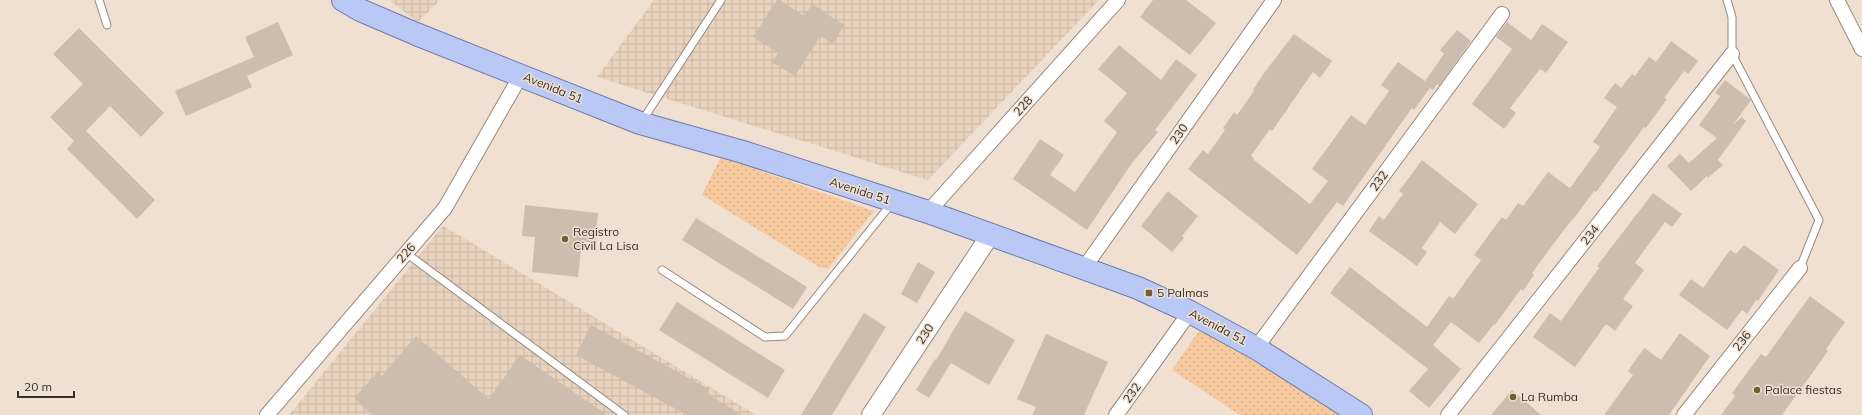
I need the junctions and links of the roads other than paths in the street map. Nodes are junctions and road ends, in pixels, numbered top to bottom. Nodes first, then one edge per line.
1 (99, 0) edge
2 (343, 0) edge
3 (720, 0) edge
4 (1118, 0) edge
5 (1274, 0) edge
6 (1727, 0) edge
7 (1837, 0) edge
8 (1502, 14) dead end
9 (107, 25) dead end
10 (1862, 49) edge
11 (1732, 54) junction
12 (521, 75) junction
13 (640, 123) junction
14 (893, 202) junction
15 (928, 212) junction
16 (991, 234) junction
17 (406, 253) junction
18 (1084, 268) junction
19 (1800, 268) joint
20 (662, 270) dead end
21 (1190, 312) junction
22 (1256, 348) junction
23 (267, 415) edge
24 (624, 415) edge
25 (871, 415) edge
26 (1116, 415) edge
27 (1361, 415) edge
28 (1448, 415) edge
29 (1684, 415) edge

1 - 9 lane
2 - 12 main road, Avenida 51
3 - 13 lane
4 - 15 street, 228
5 - 18 street, 230
6 - 11 lane
7 - 10 street
8 - 22 street, 232
11 - 19 lane
11 - 28 street, 234
12 - 13 main road, Avenida 51
12 - 17 street, 226
13 - 14 main road, Avenida 51
14 - 15 main road, Avenida 51
14 - 20 lane
15 - 16 main road, Avenida 51
16 - 18 main road, Avenida 51
16 - 25 street, 230
17 - 23 street, 226
17 - 24 lane
18 - 21 main road, Avenida 51
19 - 29 street, 236
21 - 22 main road, Avenida 51
21 - 26 street, 232
22 - 27 main road, Avenida 51

